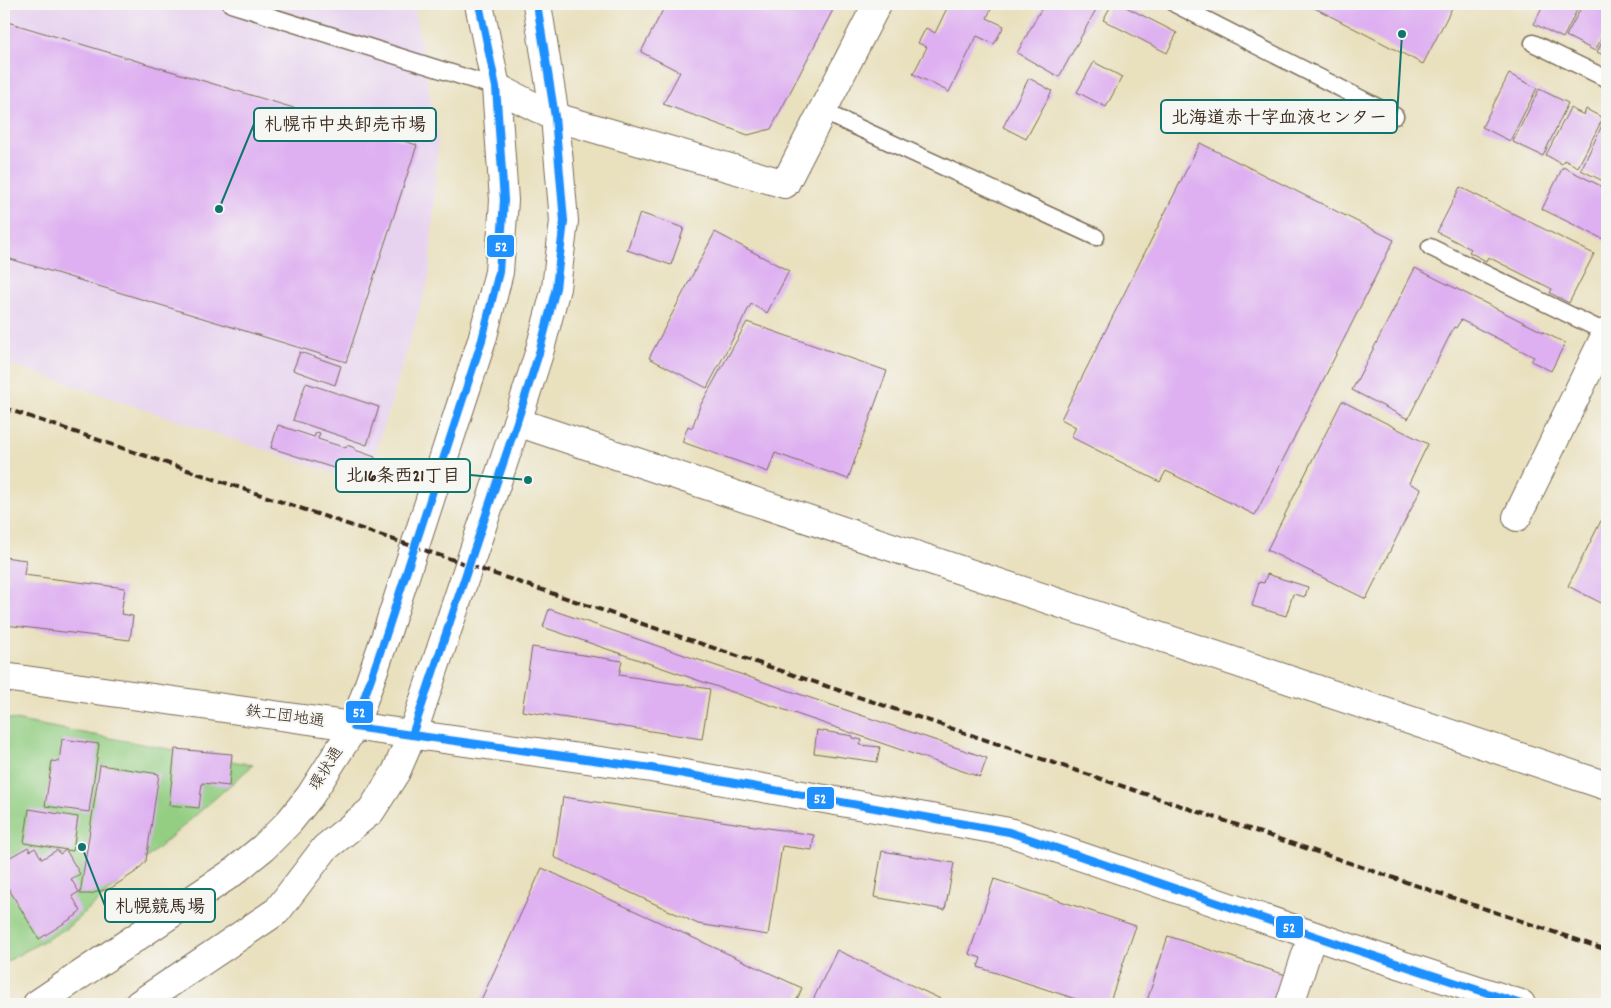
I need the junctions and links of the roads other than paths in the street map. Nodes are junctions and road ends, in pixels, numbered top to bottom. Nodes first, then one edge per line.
1 (231, 4) edge
2 (479, 4) edge
3 (537, 4) edge
4 (877, 4) edge
5 (1175, 4) edge
6 (1533, 43) dead end
7 (1607, 79) edge
8 (496, 87) junction
9 (822, 111) junction
10 (1395, 116) dead end
11 (555, 117) junction
12 (1096, 237) dead end
13 (1430, 247) dead end
14 (1607, 332) edge
15 (517, 422) junction
16 (1517, 517) dead end
17 (4, 677) edge
18 (354, 727) junction
19 (412, 734) junction
20 (1607, 786) edge
21 (1312, 936) junction
22 (37, 1004) edge
23 (139, 1004) edge
24 (1290, 1004) edge
25 (1522, 1004) edge

1 - 8 lane
2 - 8 street, 環状通
3 - 11 street
4 - 9 street
5 - 10 lane
6 - 7 lane
8 - 11 street
8 - 18 street, 環状通
9 - 11 street
9 - 12 lane
11 - 15 street
13 - 14 lane
14 - 16 street
15 - 19 street
15 - 20 street
17 - 18 street, 鉄工団地通
18 - 19 street, 鉄工団地通
18 - 22 street, 環状通
19 - 21 street, 鉄工団地通
19 - 23 street
21 - 24 street
21 - 25 street, 鉄工団地通

